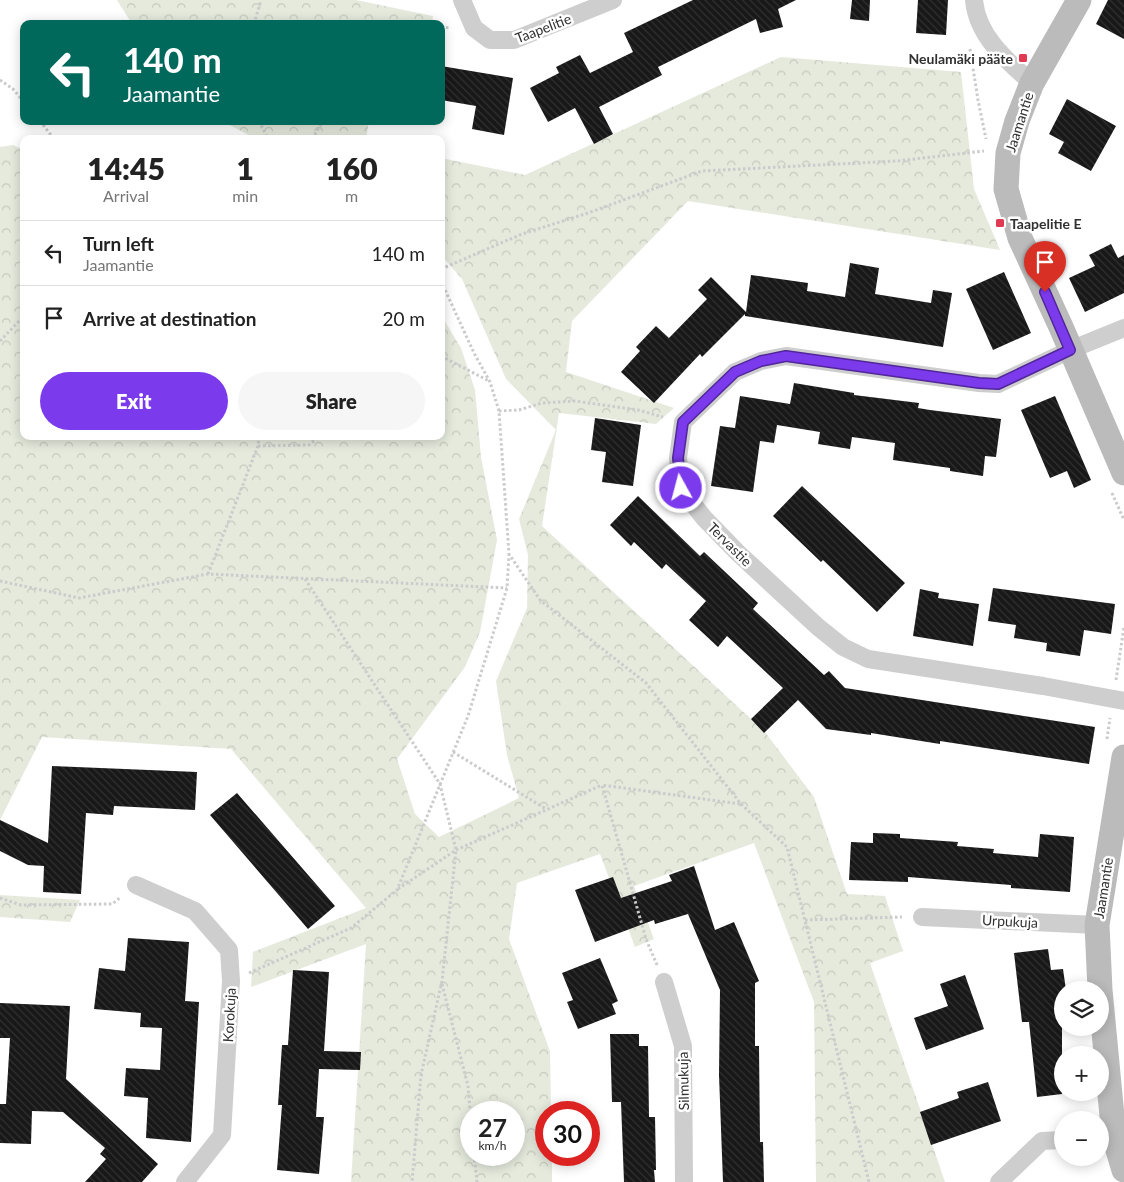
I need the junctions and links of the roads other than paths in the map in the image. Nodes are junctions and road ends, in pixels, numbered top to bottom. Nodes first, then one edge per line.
1 (462, 0) edge
2 (613, 0) edge
3 (974, 0) edge
4 (1079, 0) edge
5 (1032, 83) junction
6 (1124, 328) edge
7 (1070, 350) junction
8 (1124, 473) edge
9 (1124, 701) edge
10 (1124, 757) edge
11 (136, 885) road end
12 (922, 917) road end
13 (1097, 925) junction
14 (1100, 981) edge
15 (664, 982) road end
16 (1102, 1036) edge
17 (1106, 1111) edge
18 (1054, 1140) edge
19 (1109, 1141) edge
20 (1124, 1170) edge
21 (185, 1182) edge
22 (684, 1182) edge
23 (999, 1182) edge

1 - 2 street, Taapelitie
3 - 5 street
4 - 5 street, Jaamantie
5 - 7 street, Jaamantie
6 - 7 street
7 - 8 street, Jaamantie
7 - 9 street, Tervastie
10 - 13 street, Jaamantie
11 - 21 street, Korokuja
12 - 13 street, Urpukuja
13 - 14 street, Jaamantie
15 - 22 street, Silmukuja
16 - 17 street, Jaamantie
18 - 23 street
19 - 20 street, Jaamantie

